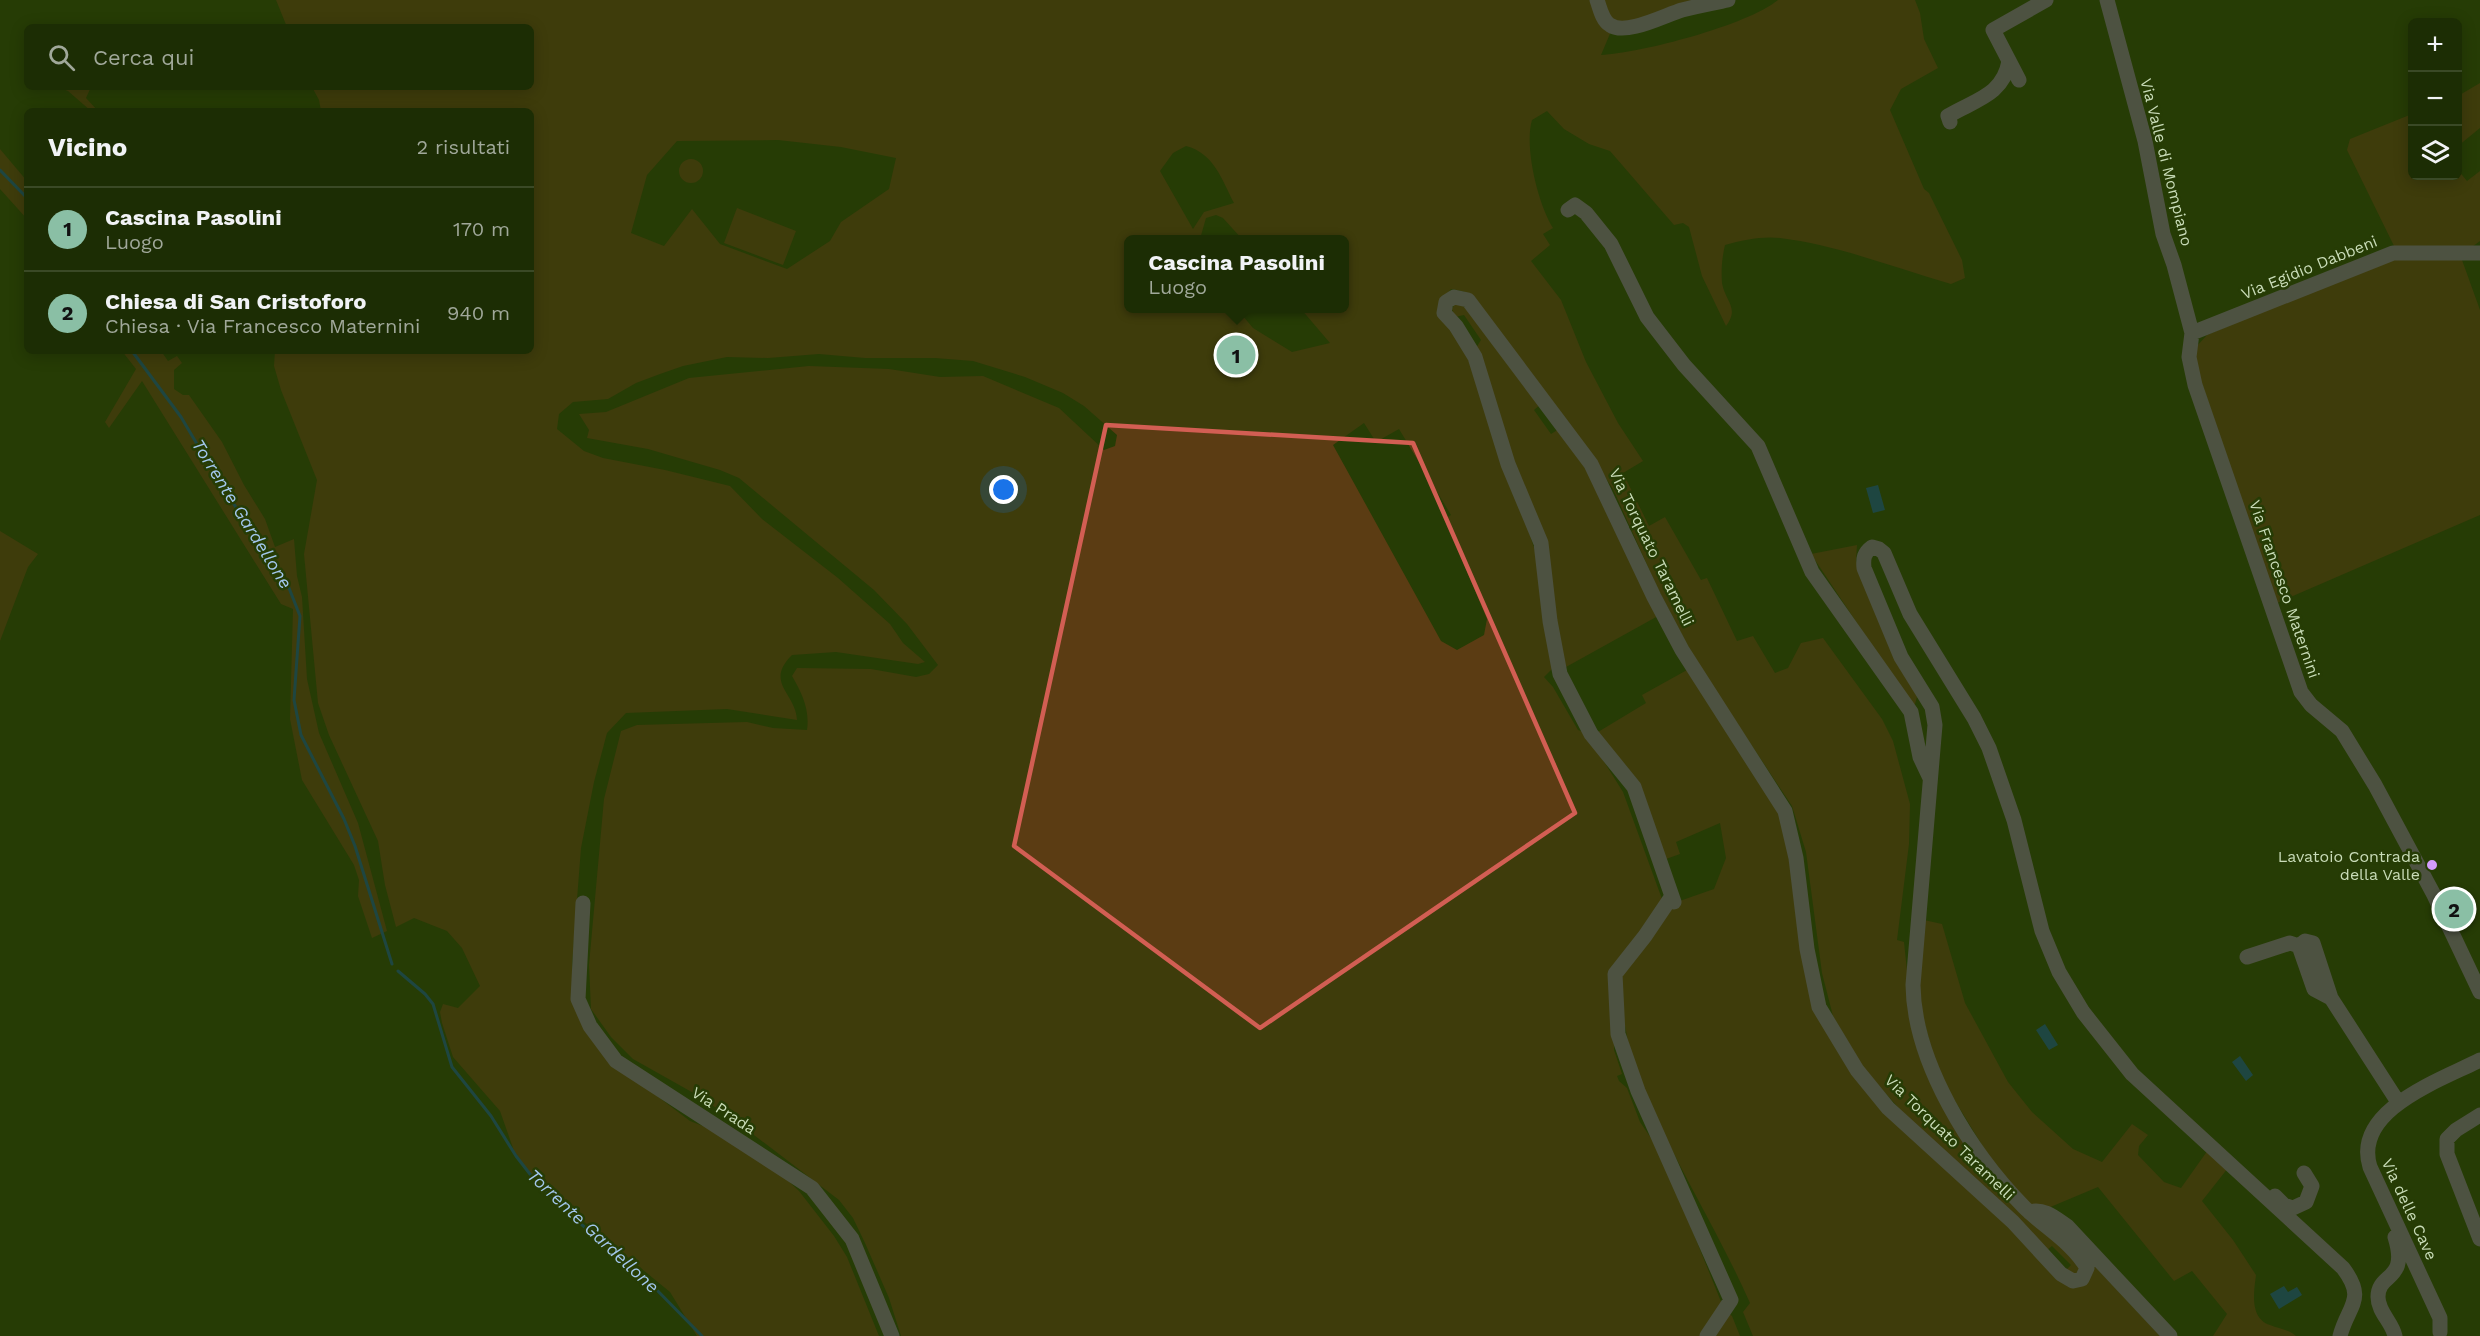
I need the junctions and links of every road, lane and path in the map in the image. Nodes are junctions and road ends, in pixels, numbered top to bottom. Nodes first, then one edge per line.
1 (1597, 0) edge
2 (1728, 0) edge
3 (2046, 0) edge
4 (2107, 0) edge
5 (2009, 61) junction
6 (2019, 80) dead end
7 (1947, 116) dead end
8 (1568, 210) dead end
9 (2480, 253) edge
10 (2192, 333) junction
11 (1932, 707) junction
12 (1911, 712) junction
13 (1930, 779) junction
14 (583, 903) dead end
15 (2247, 957) dead end
16 (2480, 992) edge
17 (2480, 1060) edge
18 (2398, 1102) junction
19 (2480, 1115) edge
20 (2370, 1167) junction
21 (2235, 1169) junction
22 (2304, 1173) dead end
23 (2029, 1212) junction
24 (2480, 1239) edge
25 (2398, 1269) junction
26 (2441, 1334) edge
27 (892, 1336) edge
28 (1707, 1336) edge
29 (2170, 1336) edge
30 (2340, 1336) edge
31 (2395, 1336) edge

1 - 2 street
3 - 5 street
4 - 10 street, Via Valle di Mompiano
5 - 6 street
5 - 7 street
8 - 12 street, Via Torquato Taramelli
9 - 10 street, Via Egidio Dabbeni
10 - 16 street, Via Francesco Maternini
11 - 12 street
11 - 13 street, Via Torquato Taramelli
11 - 21 street, Via Torquato Taramelli
12 - 13 street, Via Torquato Taramelli
13 - 23 street, Via Torquato Taramelli
14 - 27 street, Via Prada
15 - 18 street
17 - 18 street, Via delle Cave
18 - 20 street, Via delle Cave
19 - 24 street
20 - 25 street
20 - 26 street, Via delle Cave
21 - 22 street, Via Torquato Taramelli
21 - 30 street, Via Torquato Taramelli
23 - 28 street, Via Torquato Taramelli
23 - 29 street, Via Torquato Taramelli
25 - 26 street
25 - 31 street

